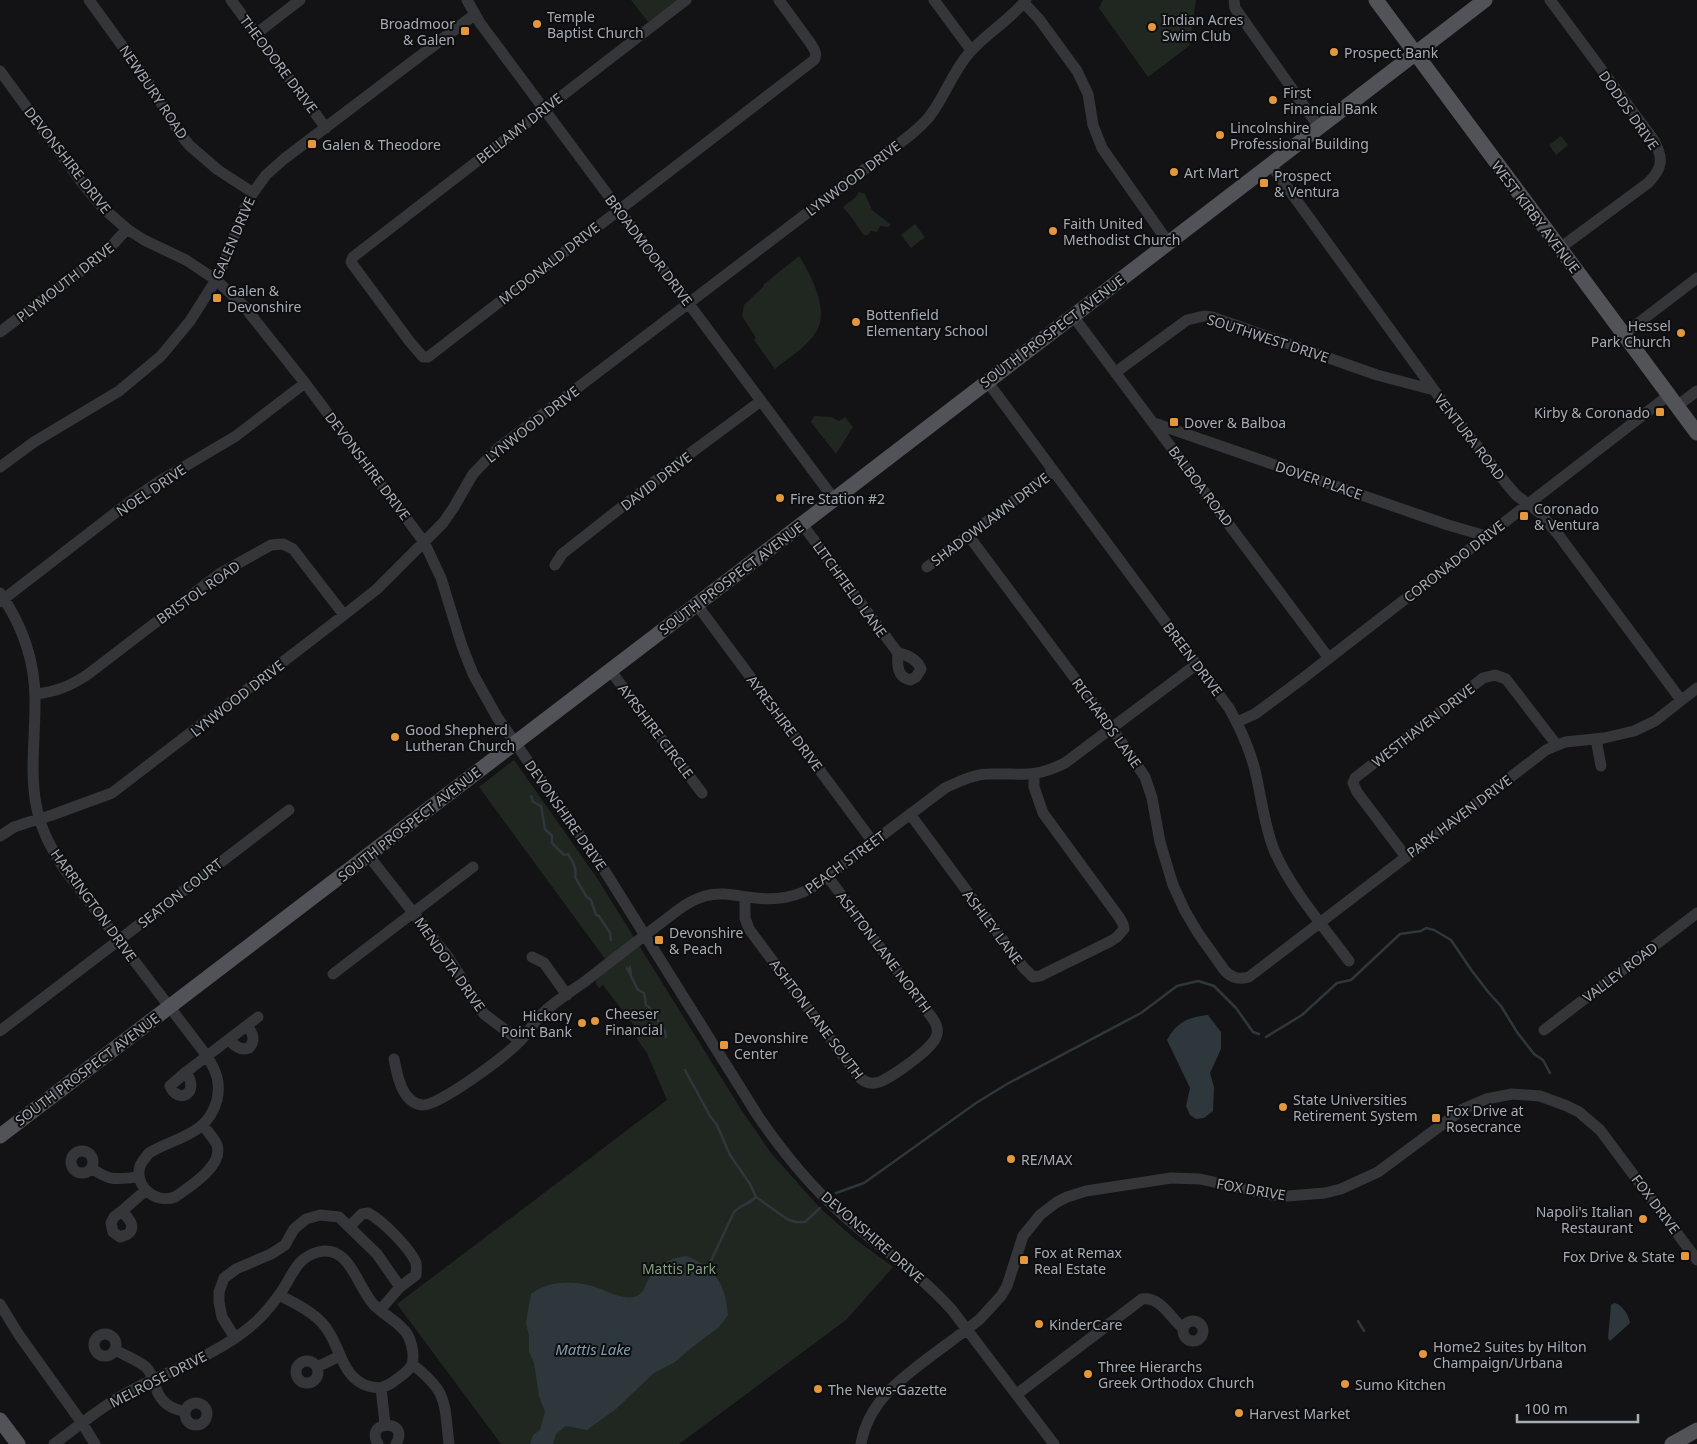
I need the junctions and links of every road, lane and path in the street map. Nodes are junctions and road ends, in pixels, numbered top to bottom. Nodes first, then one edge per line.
1 (89, 0) edge
2 (231, 0) edge
3 (300, 0) edge
4 (467, 0) edge
5 (686, 0) edge
6 (779, 0) edge
7 (934, 0) edge
8 (1234, 0) edge
9 (1376, 0) edge
10 (1485, 0) edge
11 (1550, 0) edge
12 (1025, 1) edge
13 (474, 14) junction
14 (256, 34) junction
15 (972, 50) junction
16 (1415, 53) junction
17 (0, 71) edge
18 (545, 109) junction
19 (1319, 127) junction
20 (326, 128) junction
21 (1270, 165) junction
22 (252, 192) junction
23 (619, 209) junction
24 (128, 229) junction
25 (1168, 242) junction
26 (1560, 248) junction
27 (1697, 278) edge
28 (216, 280) junction
29 (689, 304) junction
30 (1073, 316) junction
31 (0, 332) edge
32 (1624, 334) junction
33 (424, 358) joint
34 (1116, 372) junction
35 (987, 381) junction
36 (305, 383) junction
37 (1434, 390) junction
38 (1697, 391) edge
39 (761, 401) junction
40 (1673, 401) junction
41 (1154, 423) junction
42 (1697, 433) edge
43 (0, 467) edge
44 (1053, 471) junction
45 (834, 499) junction
46 (1528, 504) junction
47 (802, 524) junction
48 (968, 535) junction
49 (1486, 536) junction
50 (424, 542) junction
51 (555, 565) dead end
52 (927, 567) dead end
53 (1, 598) edge
54 (696, 605) junction
55 (344, 615) junction
56 (898, 654) dead end
57 (1328, 657) junction
58 (1197, 664) junction
59 (610, 670) junction
60 (1697, 688) edge
61 (35, 694) junction
62 (1681, 700) junction
63 (1237, 722) junction
64 (1112, 728) junction
65 (1596, 739) junction
66 (516, 742) junction
67 (1556, 744) junction
68 (1601, 766) dead end
69 (1034, 774) junction
70 (702, 793) dead end
71 (289, 810) dead end
72 (910, 814) junction
73 (39, 819) junction
74 (0, 836) edge
75 (873, 842) junction
76 (368, 855) junction
77 (1406, 856) junction
78 (473, 867) dead end
79 (828, 877) junction
80 (745, 897) junction
81 (414, 913) junction
82 (1697, 914) edge
83 (1321, 922) junction
84 (646, 935) junction
85 (119, 940) junction
86 (532, 957) dead end
87 (1349, 961) dead end
88 (334, 974) dead end
89 (1237, 979) joint
90 (567, 995) junction
91 (170, 1006) junction
92 (258, 1017) dead end
93 (247, 1026) junction
94 (938, 1029) joint
95 (1544, 1030) dead end
96 (0, 1031) edge
97 (230, 1039) junction
98 (520, 1041) junction
99 (207, 1056) junction
100 (394, 1059) dead end
101 (186, 1072) dead end
102 (203, 1125) junction
103 (0, 1136) edge
104 (91, 1168) dead end
105 (139, 1177) junction
106 (146, 1190) junction
107 (122, 1211) dead end
108 (350, 1226) junction
109 (285, 1245) junction
110 (1697, 1260) edge
111 (298, 1263) junction
112 (400, 1287) junction
113 (279, 1295) junction
114 (0, 1304) edge
115 (380, 1310) junction
116 (1183, 1328) dead end
117 (967, 1329) junction
118 (235, 1338) junction
119 (114, 1350) dead end
120 (340, 1356) junction
121 (412, 1364) junction
122 (317, 1366) dead end
123 (154, 1379) junction
124 (381, 1388) junction
125 (1016, 1394) junction
126 (185, 1411) dead end
127 (0, 1420) edge
128 (82, 1423) junction
129 (385, 1424) junction
130 (1697, 1430) edge
131 (18, 1444) edge
132 (54, 1444) edge
133 (95, 1444) edge
134 (378, 1444) edge
135 (396, 1444) edge
136 (450, 1444) edge
137 (861, 1444) edge
138 (1054, 1444) edge
139 (1672, 1444) edge

1 - 22 street, NEWBURY ROAD
2 - 14 street, THEODORE DRIVE
3 - 14 street
4 - 13 street, BROADMOOR DRIVE
5 - 18 street, BELLAMY DRIVE
6 - 23 street, MCDONALD DRIVE
7 - 15 street
8 - 19 street
9 - 16 main road, WEST KIRBY AVENUE
10 - 16 main road, SOUTH PROSPECT AVENUE
11 - 26 street, DODDS DRIVE
12 - 15 street, LYNWOOD DRIVE
12 - 25 street
13 - 18 street, BROADMOOR DRIVE
13 - 20 street, GALEN DRIVE
14 - 20 street, THEODORE DRIVE
15 - 29 street, LYNWOOD DRIVE
16 - 19 main road, SOUTH PROSPECT AVENUE
16 - 26 main road, WEST KIRBY AVENUE
17 - 24 street, DEVONSHIRE DRIVE
18 - 23 street, BROADMOOR DRIVE
18 - 33 street, BELLAMY DRIVE
19 - 21 main road, SOUTH PROSPECT AVENUE
20 - 22 street, GALEN DRIVE
21 - 25 main road, SOUTH PROSPECT AVENUE
21 - 37 street, VENTURA ROAD
22 - 28 street, GALEN DRIVE
23 - 29 street, BROADMOOR DRIVE
23 - 33 street, MCDONALD DRIVE
24 - 28 street, DEVONSHIRE DRIVE
24 - 31 street, PLYMOUTH DRIVE
25 - 30 main road, SOUTH PROSPECT AVENUE
26 - 32 main road, WEST KIRBY AVENUE
27 - 32 street
28 - 36 street, DEVONSHIRE DRIVE
28 - 43 street, GALEN DRIVE
29 - 39 street, BROADMOOR DRIVE
29 - 50 street, LYNWOOD DRIVE
30 - 34 street, BALBOA ROAD
30 - 35 main road, SOUTH PROSPECT AVENUE
32 - 40 main road, WEST KIRBY AVENUE
34 - 37 street, SOUTHWEST DRIVE
34 - 41 street, BALBOA ROAD
35 - 44 street, BREEN DRIVE
35 - 45 main road, SOUTH PROSPECT AVENUE
36 - 50 street, DEVONSHIRE DRIVE
36 - 53 street, NOEL DRIVE
37 - 46 street, VENTURA ROAD
38 - 40 street, CORONADO DRIVE
39 - 45 street, BROADMOOR DRIVE
39 - 51 street, DAVID DRIVE
40 - 42 main road, WEST KIRBY AVENUE
40 - 46 street, CORONADO DRIVE
41 - 49 street, DOVER PLACE
41 - 57 street, BALBOA ROAD
44 - 48 street, SHADOWLAWN DRIVE
44 - 58 street, BREEN DRIVE
45 - 47 main road, SOUTH PROSPECT AVENUE
46 - 49 street, CORONADO DRIVE
46 - 62 street, VENTURA ROAD
47 - 54 main road, SOUTH PROSPECT AVENUE
47 - 56 street, LITCHFIELD LANE
48 - 52 street, SHADOWLAWN DRIVE
48 - 64 street, RICHARDS LANE
49 - 57 street, CORONADO DRIVE
50 - 55 street, LYNWOOD DRIVE
50 - 66 street, DEVONSHIRE DRIVE
53 - 61 street, HARRINGTON DRIVE
54 - 59 main road, SOUTH PROSPECT AVENUE
54 - 75 street, AYRESHIRE DRIVE
55 - 61 street, BRISTOL ROAD
55 - 73 street, LYNWOOD DRIVE
57 - 63 street, CORONADO DRIVE
58 - 63 street, BREEN DRIVE
58 - 64 street, PEACH STREET
59 - 66 main road, SOUTH PROSPECT AVENUE
59 - 70 street, AYRSHIRE CIRCLE
60 - 62 street, PARK HAVEN DRIVE
61 - 73 street, HARRINGTON DRIVE
62 - 65 street, PARK HAVEN DRIVE
63 - 83 street, BREEN DRIVE
64 - 69 street, PEACH STREET
64 - 89 street, RICHARDS LANE
65 - 67 street, PARK HAVEN DRIVE
65 - 68 street
66 - 76 main road, SOUTH PROSPECT AVENUE
66 - 84 street, DEVONSHIRE DRIVE
67 - 77 street, PARK HAVEN DRIVE
67 - 77 street, WESTHAVEN DRIVE
69 - 72 street, PEACH STREET
69 - 72 street, ASHLEY LANE
71 - 85 street, SEATON COURT
72 - 75 street, PEACH STREET
73 - 74 street, LYNWOOD DRIVE
73 - 85 street, HARRINGTON DRIVE
75 - 79 street, PEACH STREET
76 - 81 street, MENDOTA DRIVE
76 - 91 main road, SOUTH PROSPECT AVENUE
77 - 83 street, PARK HAVEN DRIVE
78 - 81 street
79 - 80 street, PEACH STREET
79 - 94 street, ASHTON LANE NORTH
80 - 84 street, PEACH STREET
80 - 94 street, ASHTON LANE SOUTH
81 - 88 street
81 - 98 street, MENDOTA DRIVE
82 - 95 street, VALLEY ROAD
83 - 87 street, BREEN DRIVE
83 - 89 street, PARK HAVEN DRIVE
84 - 90 street, PEACH STREET
84 - 117 street, DEVONSHIRE DRIVE
85 - 91 street, HARRINGTON DRIVE
85 - 96 street, SEATON COURT
86 - 90 street
90 - 98 street, PEACH STREET
91 - 99 street, HARRINGTON DRIVE
91 - 103 main road, SOUTH PROSPECT AVENUE
92 - 93 street
93 - 97 street
93 - 97 street
97 - 99 street
98 - 100 street, PEACH STREET
99 - 101 street
99 - 102 street, HARRINGTON DRIVE
102 - 105 street
102 - 106 street
104 - 105 street
105 - 106 street
106 - 107 street
108 - 109 street
108 - 112 street
108 - 112 street
109 - 111 street
109 - 118 street
110 - 117 street, FOX DRIVE
111 - 113 street, MELROSE DRIVE
111 - 115 street
112 - 115 street
113 - 118 street, MELROSE DRIVE
113 - 120 street
114 - 128 street
115 - 121 street
116 - 125 street
117 - 125 street, DEVONSHIRE DRIVE
117 - 137 street, FOX DRIVE
118 - 123 street, MELROSE DRIVE
119 - 123 street
120 - 122 street
120 - 124 street
121 - 124 street
121 - 136 street
123 - 126 street
123 - 128 street, MELROSE DRIVE
124 - 129 street
125 - 138 street, DEVONSHIRE DRIVE
127 - 131 main road
128 - 132 street, MELROSE DRIVE
128 - 133 street
129 - 134 street
129 - 135 street
130 - 139 main road

